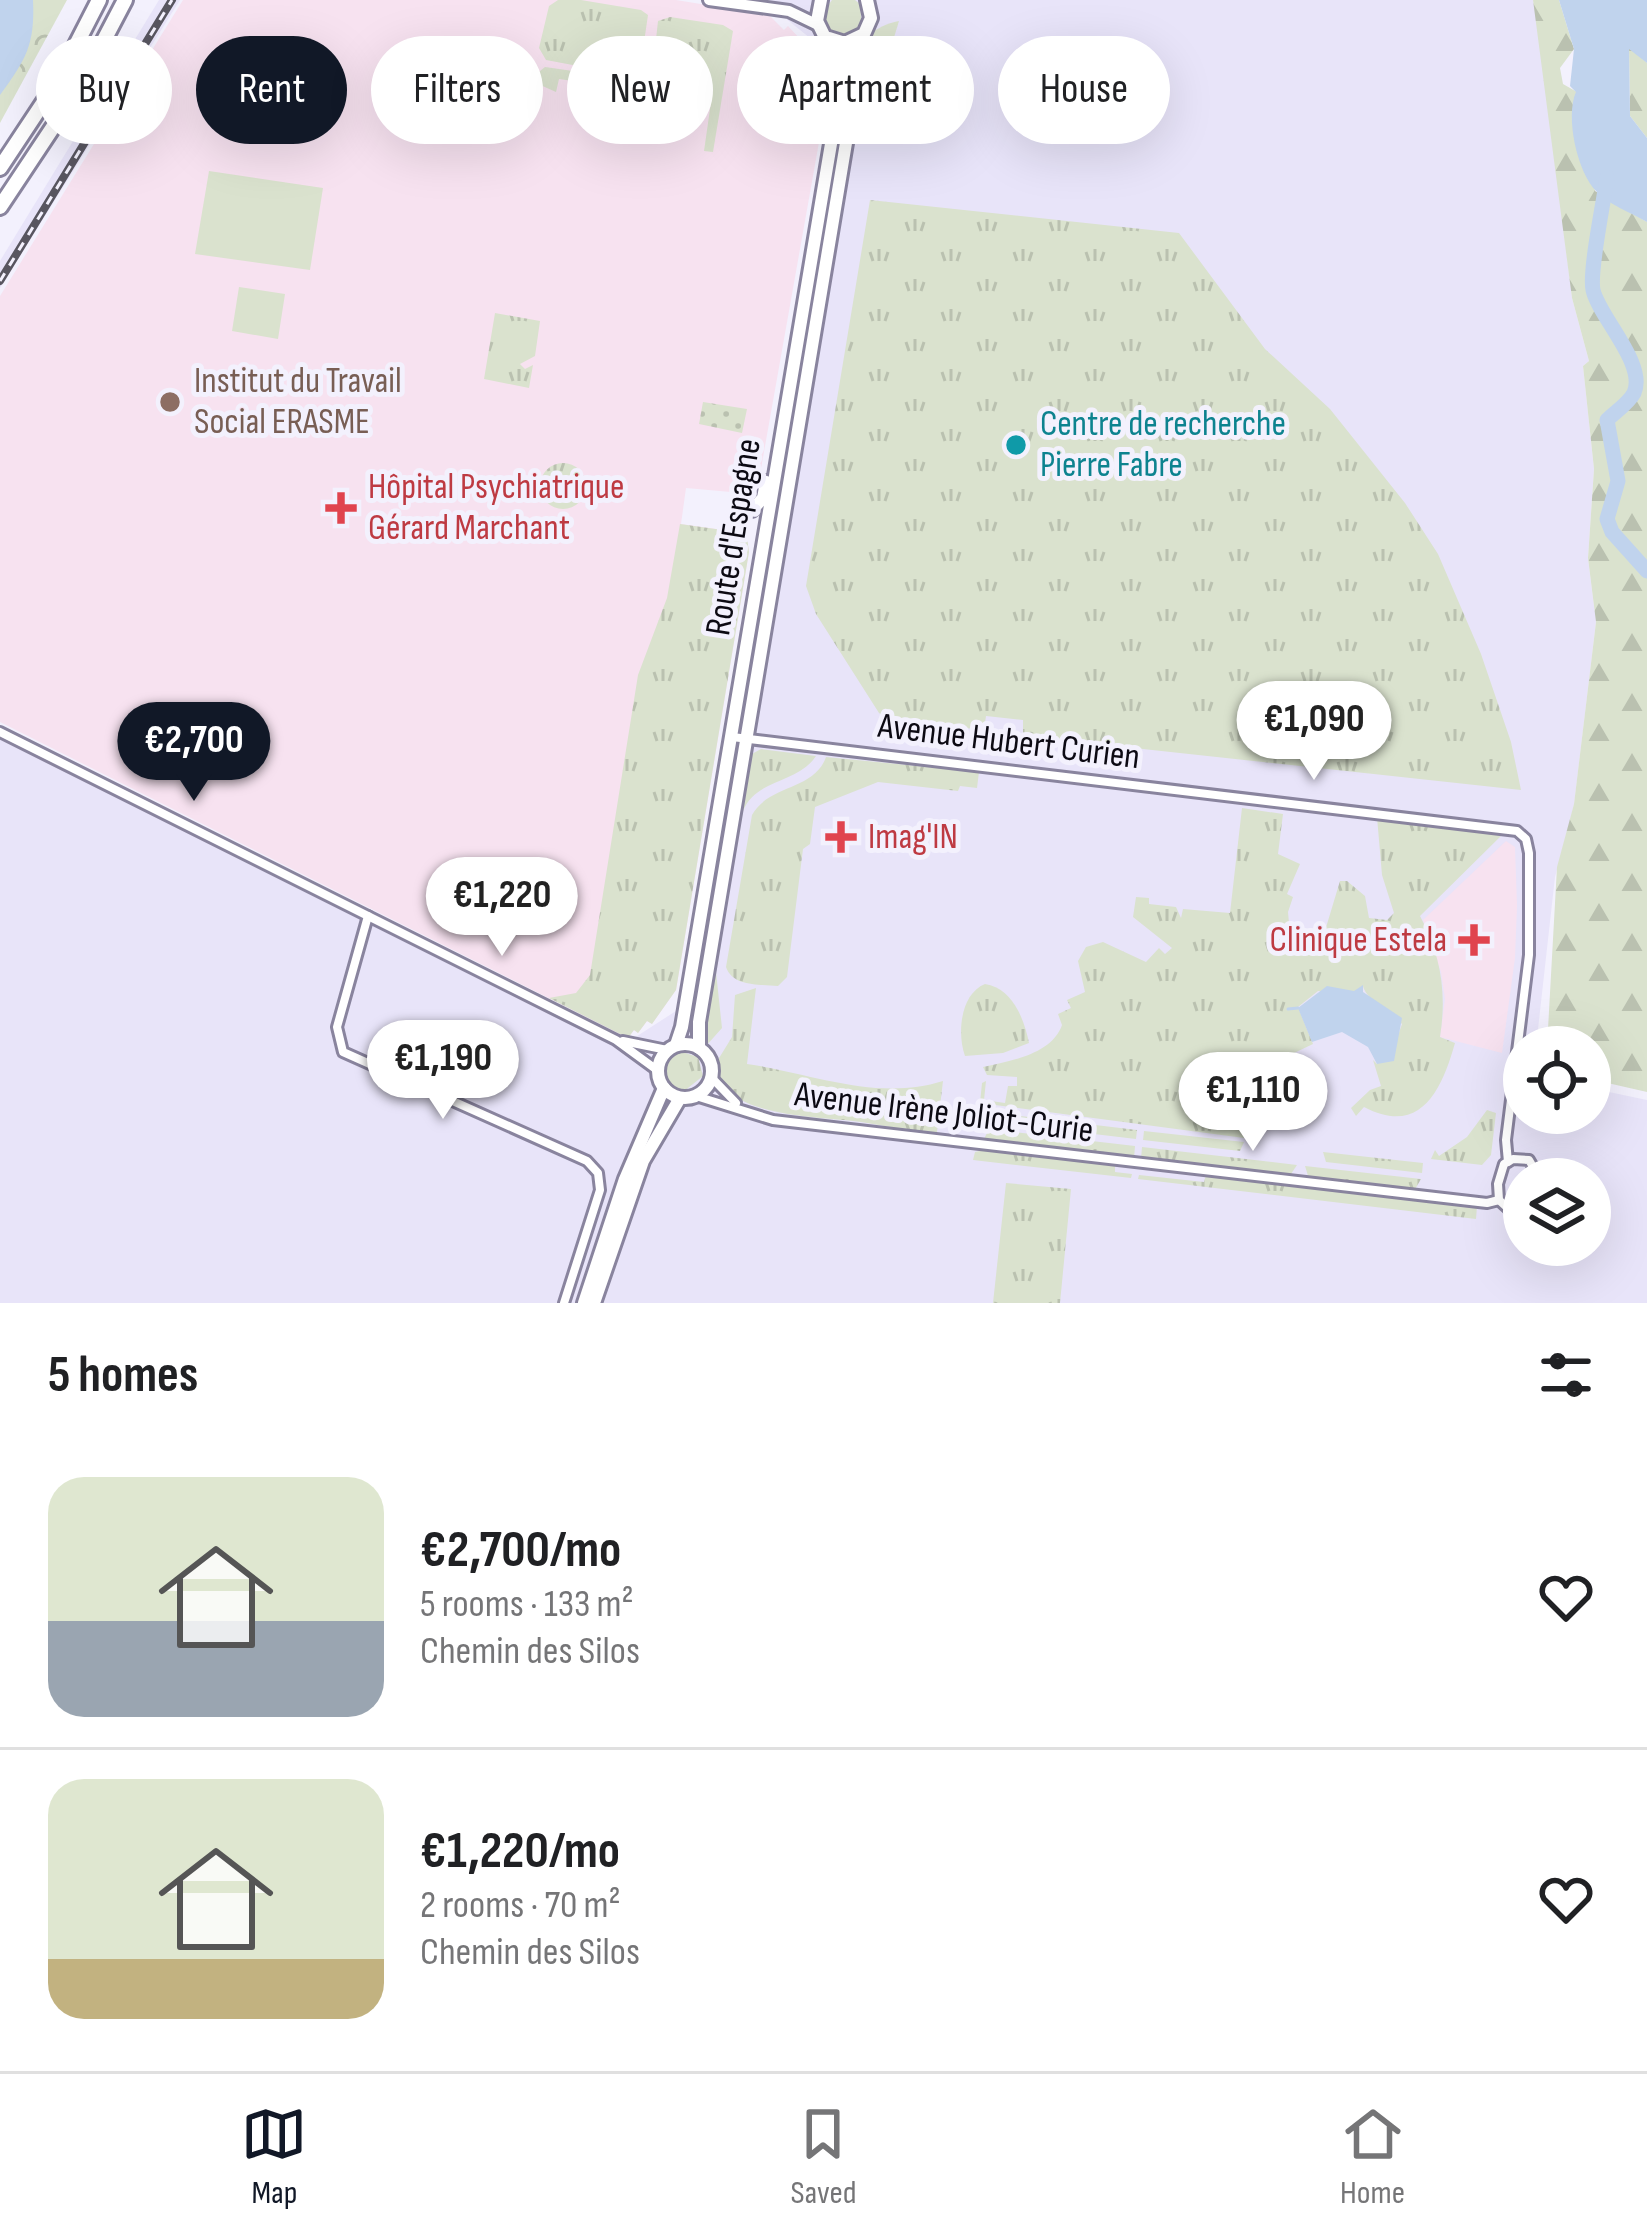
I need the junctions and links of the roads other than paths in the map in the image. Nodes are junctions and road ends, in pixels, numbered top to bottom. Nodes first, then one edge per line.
1 (99, 0) edge
2 (124, 0) edge
3 (709, 0) edge
4 (867, 0) edge
5 (821, 1) edge
6 (789, 11) junction
7 (818, 26) junction
8 (826, 36) edge
9 (861, 36) edge
10 (830, 144) edge
11 (847, 144) edge
12 (0, 168) edge
13 (0, 207) edge
14 (783, 423) junction
15 (752, 510) dead end
16 (0, 732) edge
17 (739, 738) junction
18 (369, 915) junction
19 (381, 922) junction
20 (364, 942) junction
21 (616, 1040) junction
22 (672, 1048) junction
23 (699, 1048) junction
24 (657, 1070) junction
25 (712, 1077) junction
26 (664, 1088) junction
27 (696, 1096) junction
28 (680, 1098) junction
29 (741, 1108) junction
30 (1508, 1158) edge
31 (1503, 1170) edge
32 (1499, 1200) junction
33 (1503, 1204) edge
34 (564, 1303) edge
35 (584, 1303) edge
36 (594, 1303) edge

1 - 12 highway
2 - 13 highway
3 - 6 street
4 - 9 main road, Route d'Espagne
5 - 6 street
5 - 7 main road
6 - 7 street
7 - 8 main road
10 - 14 main road, Route d'Espagne
11 - 17 main road, Route d'Espagne
14 - 15 main road
14 - 17 main road, Route d'Espagne
16 - 18 street
17 - 22 main road, Route d'Espagne
17 - 23 main road, Route d'Espagne
17 - 30 street, Avenue Hubert Curien
18 - 19 street
18 - 20 street
19 - 20 street
19 - 21 street
20 - 34 street
21 - 22 street
21 - 24 street
22 - 23 main road
22 - 24 main road
23 - 25 main road
24 - 26 main road
25 - 27 main road
25 - 29 street, Avenue Irène Joliot-Curie
26 - 28 main road
26 - 35 main road
27 - 28 main road
27 - 29 street, Avenue Irène Joliot-Curie
28 - 36 main road
29 - 32 street, Avenue Irène Joliot-Curie
31 - 32 street
32 - 33 street

